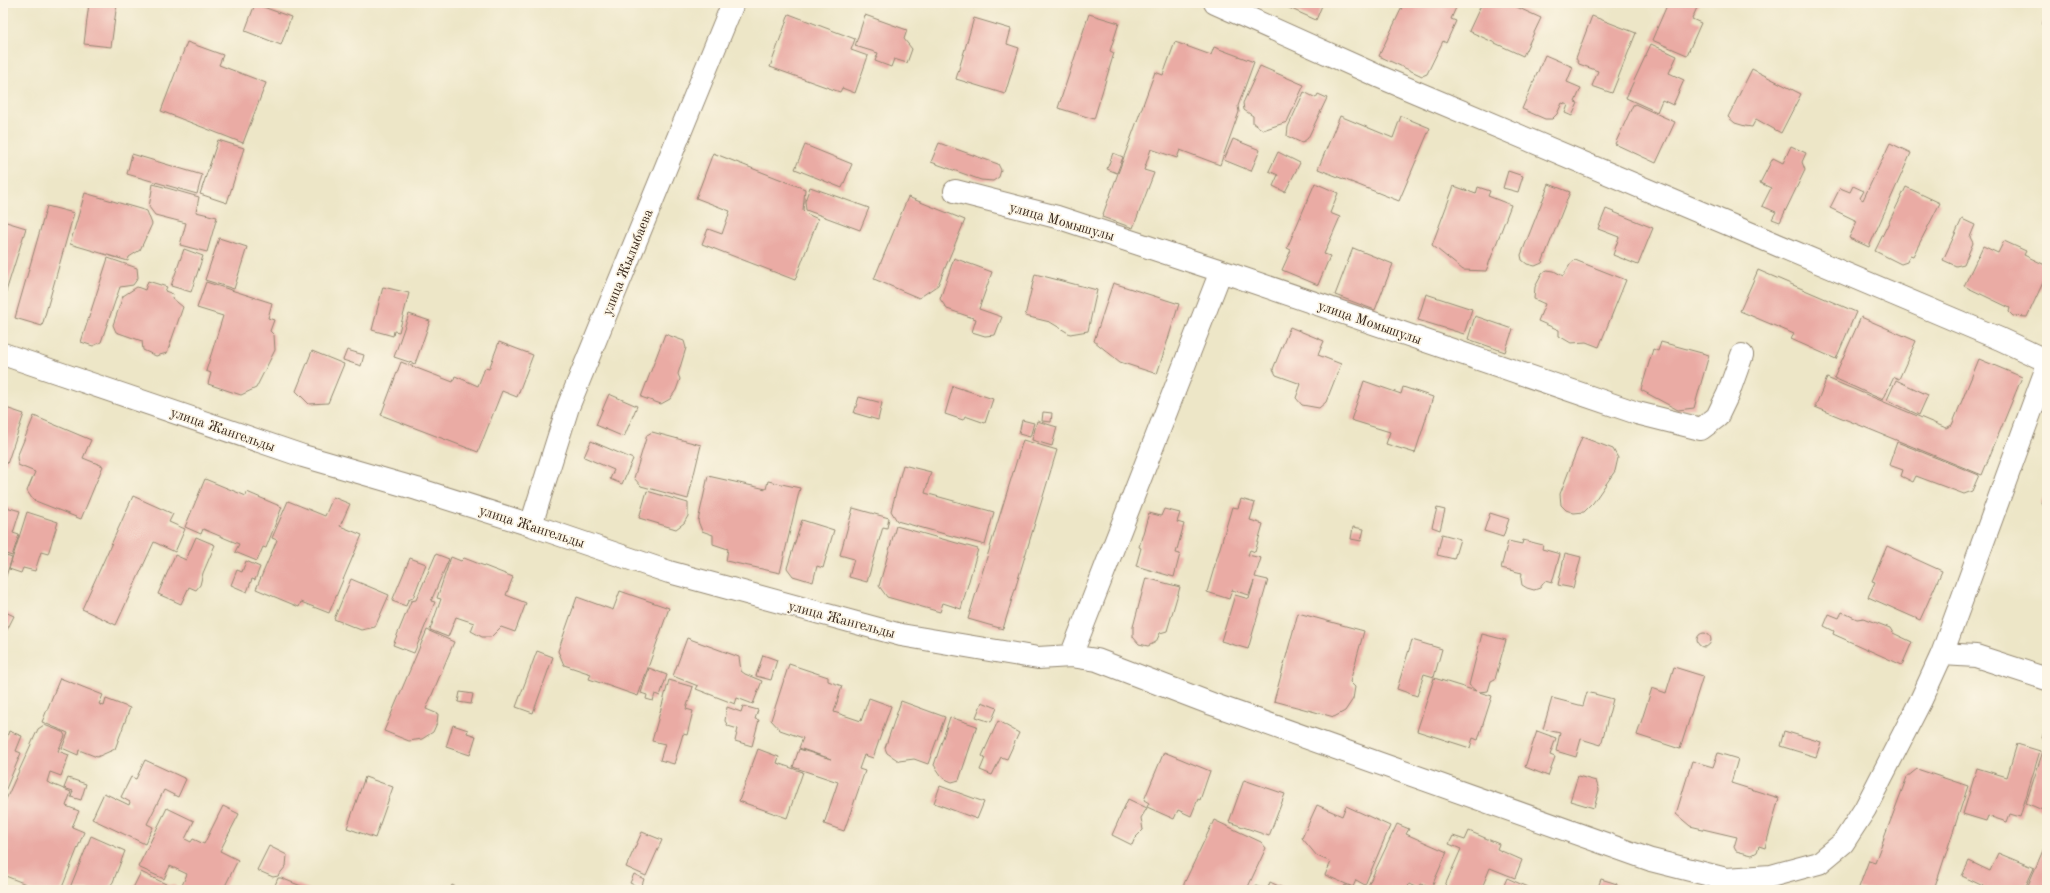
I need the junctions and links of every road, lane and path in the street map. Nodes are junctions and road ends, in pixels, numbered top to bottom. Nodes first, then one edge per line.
1 (733, 3) edge
2 (1215, 3) edge
3 (955, 191) dead end
4 (1220, 271) junction
5 (3, 354) edge
6 (1742, 354) dead end
7 (2047, 361) edge
8 (2047, 367) edge
9 (531, 525) junction
10 (1942, 654) junction
11 (1071, 656) junction
12 (2047, 679) edge

1 - 9 street, улица Жылыбаева
2 - 7 street
3 - 4 street, улица Момышулы
4 - 6 street, улица Момышулы
4 - 11 street
5 - 9 street, улица Жангельды
8 - 10 street, улица Жангельды
9 - 11 street, улица Жангельды
10 - 11 street, улица Жангельды
10 - 12 street

